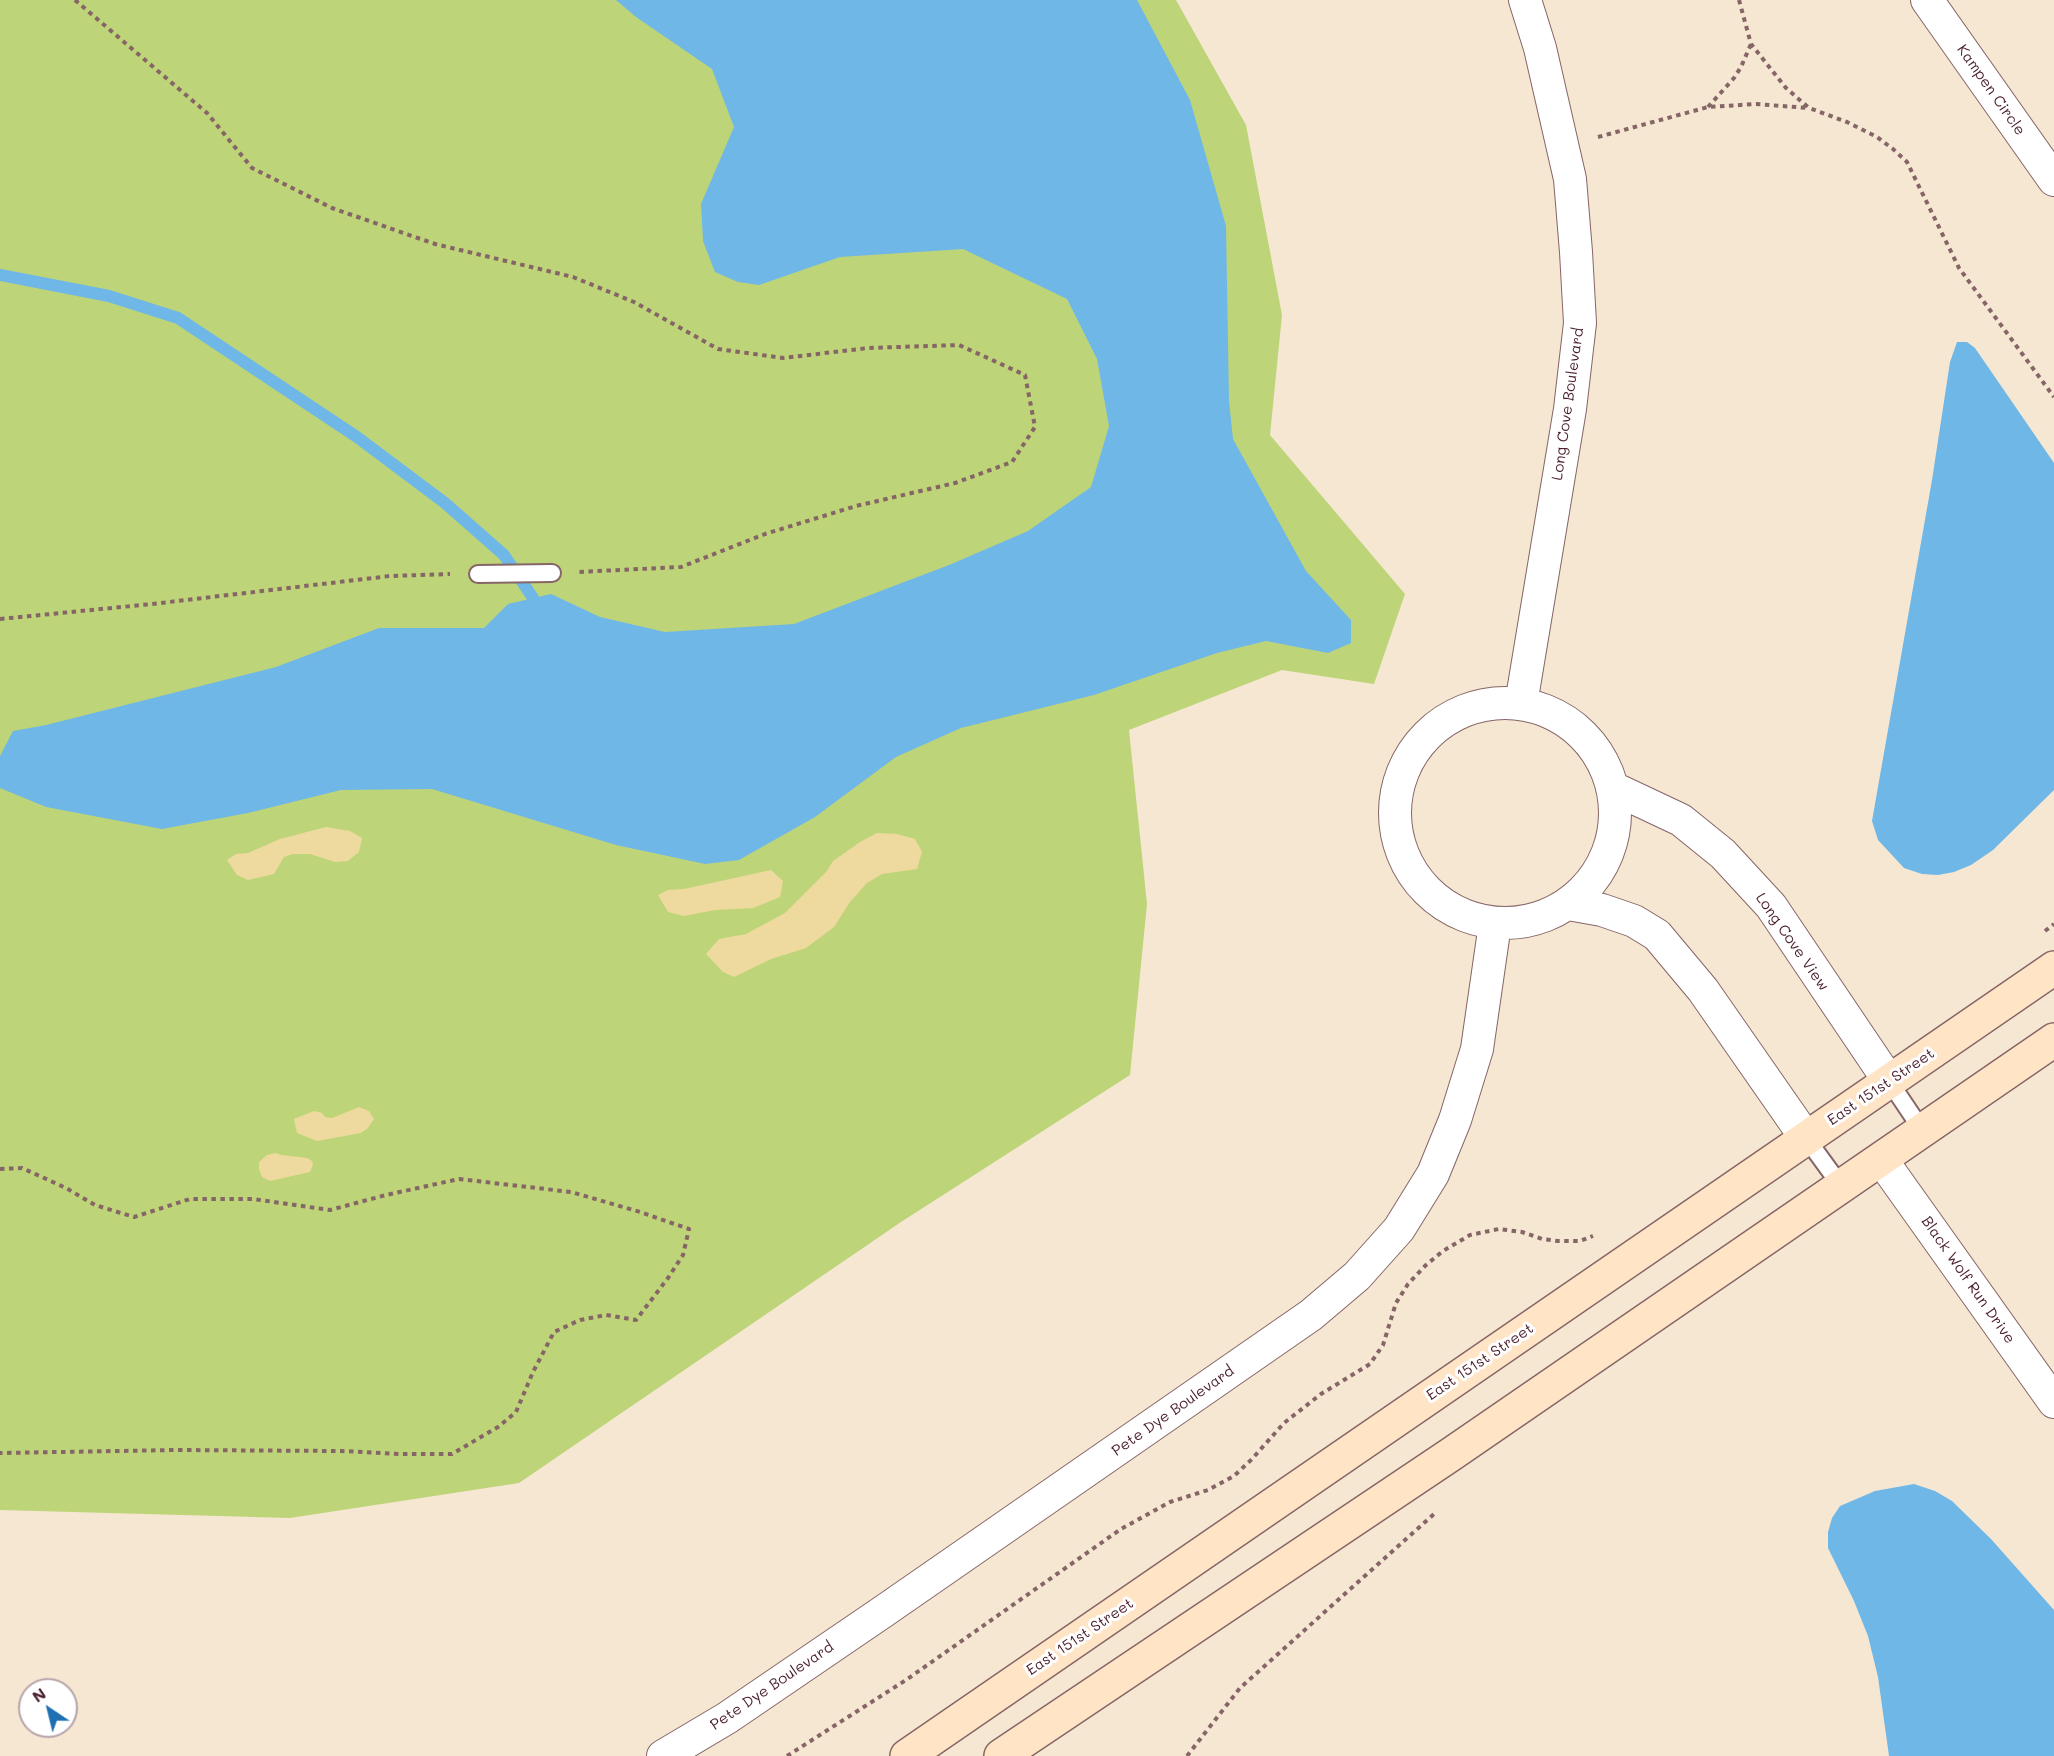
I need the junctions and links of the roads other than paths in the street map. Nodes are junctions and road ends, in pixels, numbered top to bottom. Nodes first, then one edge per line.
1 (1525, 0) edge
2 (1927, 0) edge
3 (2054, 180) edge
4 (552, 573) road end
5 (478, 574) road end
6 (1521, 704) junction
7 (1613, 788) junction
8 (1568, 904) junction
9 (1495, 924) junction
10 (2054, 968) edge
11 (2054, 1040) edge
12 (1888, 1081) junction
13 (1922, 1130) junction
14 (1806, 1138) junction
15 (1881, 1159) junction
16 (1841, 1186) junction
17 (2054, 1402) edge
18 (663, 1756) edge
19 (907, 1756) edge
20 (1001, 1756) edge

1 - 6 street, Long Cove Boulevard
2 - 3 street, Kampen Circle
4 - 5 lane
6 - 7 street
6 - 9 street
7 - 8 street
7 - 12 street, Long Cove View
8 - 9 street
8 - 14 street
9 - 18 street, Pete Dye Boulevard
10 - 12 street, East 151st Street
11 - 13 street
12 - 13 lane
12 - 14 street, East 151st Street
13 - 15 street
14 - 16 lane
14 - 19 street, East 151st Street
15 - 16 street
15 - 17 street, Black Wolf Run Drive
16 - 20 street

